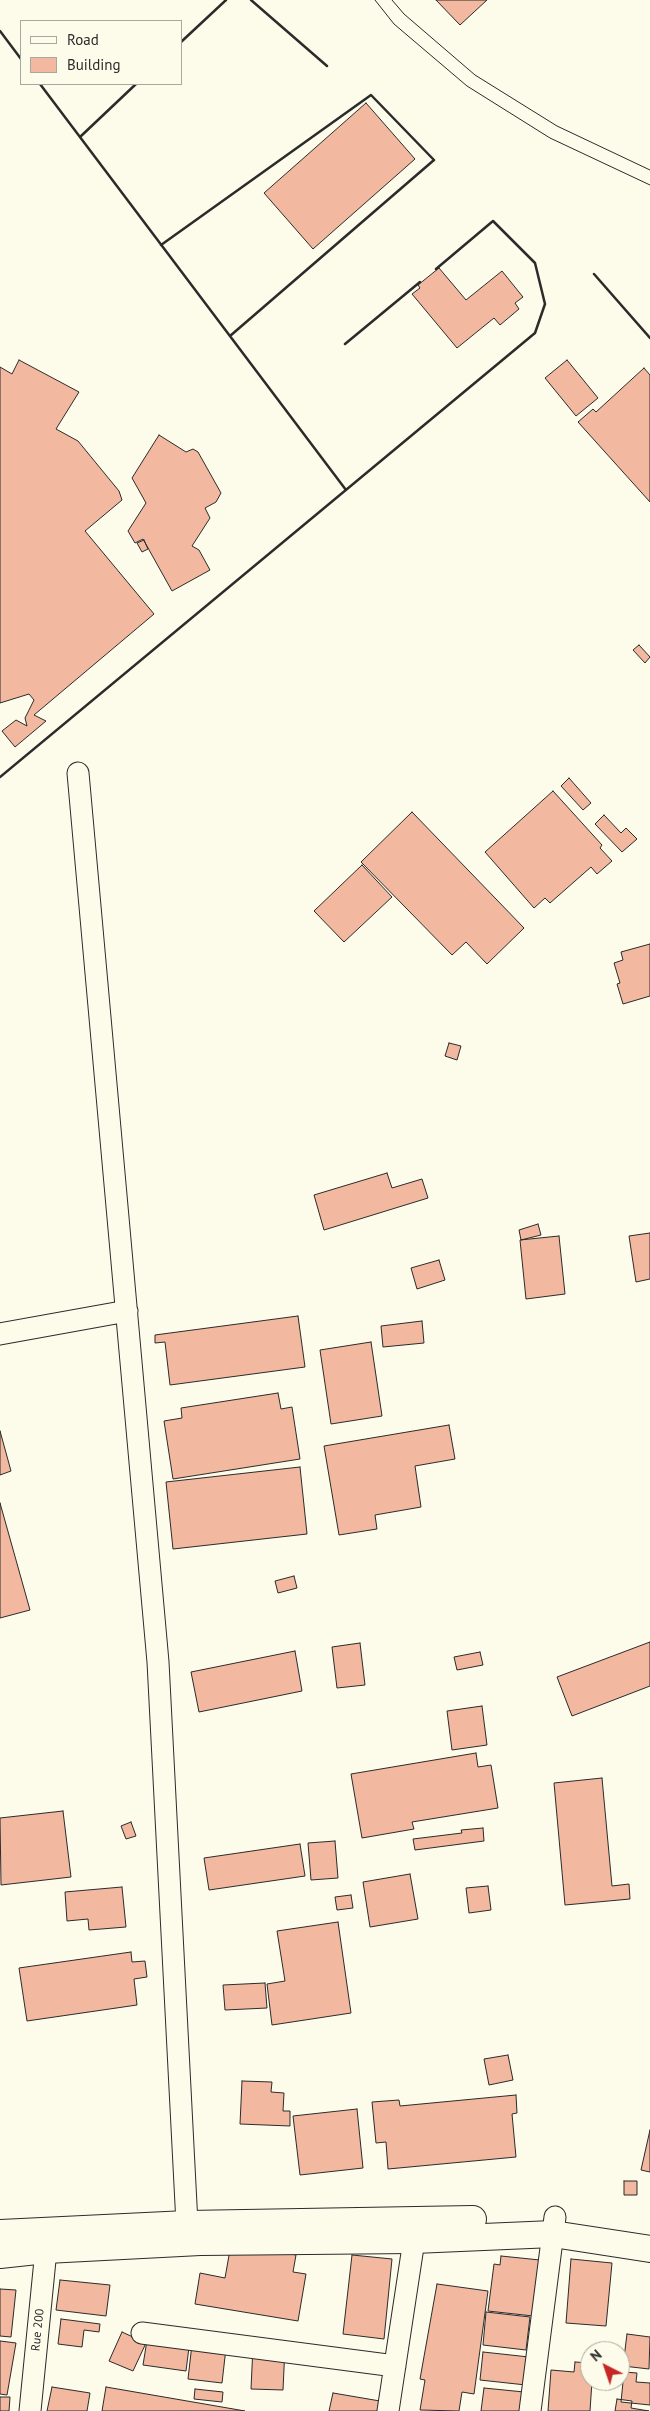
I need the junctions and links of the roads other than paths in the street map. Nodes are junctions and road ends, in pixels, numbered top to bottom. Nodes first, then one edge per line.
1 (78, 773) dead end
2 (127, 1311) junction
3 (0, 1334) edge
4 (187, 2224) junction
5 (554, 2225) junction
6 (650, 2231) edge
7 (0, 2234) edge
8 (414, 2240) junction
9 (650, 2249) edge
10 (46, 2250) junction
11 (0, 2255) edge
12 (142, 2333) dead end
13 (394, 2366) junction
14 (30, 2411) edge
15 (388, 2411) edge
16 (530, 2411) edge

1 - 2 street
2 - 3 street
2 - 4 street
4 - 5 main road
4 - 7 main road
5 - 6 main road
5 - 8 main road
5 - 9 main road
5 - 16 street
8 - 10 main road
8 - 13 street
10 - 11 main road
10 - 14 street, Rue 200
12 - 13 street
13 - 15 street

